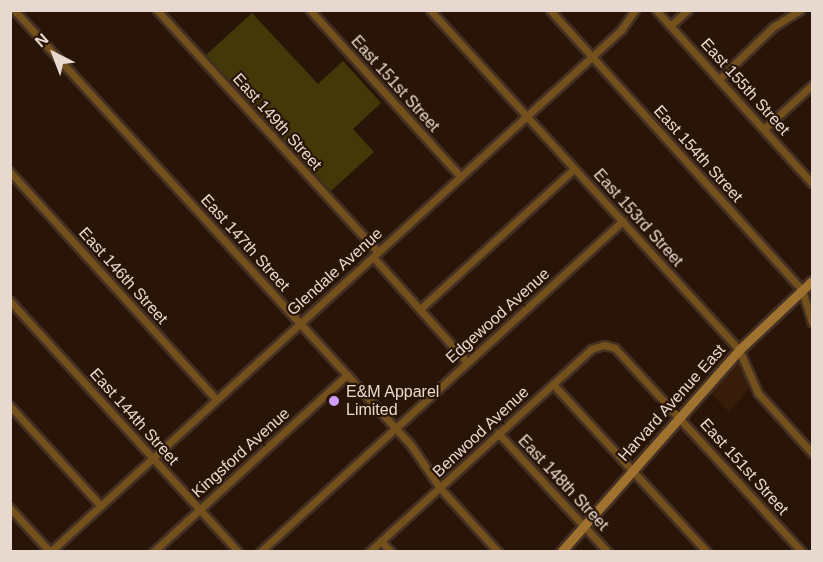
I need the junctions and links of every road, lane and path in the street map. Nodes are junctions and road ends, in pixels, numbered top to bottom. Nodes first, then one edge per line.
1 (14, 10) edge
2 (157, 10) edge
3 (310, 10) edge
4 (430, 10) edge
5 (550, 10) edge
6 (635, 10) edge
7 (656, 10) edge
8 (688, 10) edge
9 (800, 10) edge
10 (670, 26) junction
11 (592, 56) junction
12 (719, 79) junction
13 (813, 85) edge
14 (526, 116) junction
15 (764, 129) junction
16 (574, 169) junction
17 (10, 172) edge
18 (460, 176) junction
19 (812, 182) edge
20 (622, 221) junction
21 (376, 255) junction
22 (813, 280) edge
23 (802, 290) junction
24 (10, 301) edge
25 (420, 309) junction
26 (300, 323) junction
27 (813, 323) edge
28 (615, 348) joint
29 (739, 350) junction
30 (468, 362) junction
31 (347, 375) junction
32 (553, 384) junction
33 (216, 399) junction
34 (10, 406) edge
35 (679, 416) junction
36 (395, 428) junction
37 (498, 433) junction
38 (813, 453) edge
39 (152, 457) junction
40 (632, 469) junction
41 (440, 488) junction
42 (100, 505) junction
43 (10, 508) edge
44 (200, 509) junction
45 (584, 525) junction
46 (381, 541) junction
47 (50, 552) edge
48 (153, 552) edge
49 (238, 552) edge
50 (260, 552) edge
51 (369, 552) edge
52 (391, 552) edge
53 (498, 552) edge
54 (561, 552) edge
55 (608, 552) edge
56 (707, 552) edge
57 (802, 552) edge

1 - 26 street, East 147th Street
2 - 21 street, East 149th Street
3 - 18 street, East 151st Street
4 - 14 street, East 153rd Street
5 - 11 street, East 154th Street
6 - 11 street, Glendale Avenue
7 - 10 street, East 155th Street
8 - 10 street
9 - 12 street
10 - 12 street, East 155th Street
11 - 14 street, Glendale Avenue
11 - 23 street, East 154th Street
12 - 15 street, East 155th Street
13 - 15 street
14 - 16 street, East 153rd Street
14 - 18 street, Glendale Avenue
15 - 19 street, East 155th Street
16 - 20 street, East 153rd Street
16 - 25 street
17 - 33 street, East 146th Street
18 - 21 street, Glendale Avenue
20 - 29 street, East 153rd Street
20 - 30 street, Edgewood Avenue
21 - 25 street, East 149th Street
21 - 26 street, Glendale Avenue
22 - 23 main road, Harvard Avenue East
23 - 27 street, East 154th Street
23 - 29 main road, Harvard Avenue East
24 - 39 street, East 144th Street
25 - 30 street, East 149th Street
26 - 31 street, East 147th Street
26 - 33 street, Glendale Avenue
28 - 32 street, Benwood Avenue
28 - 35 street, East 151st Street
29 - 35 main road, Harvard Avenue East
29 - 38 street, East 153rd Street
30 - 36 street, Edgewood Avenue
31 - 36 street, East 147th Street
31 - 44 street, Kingsford Avenue
32 - 37 street, Benwood Avenue
32 - 40 street
33 - 39 street, Glendale Avenue
34 - 42 street
35 - 40 main road, Harvard Avenue East
35 - 57 street, East 151st Street
36 - 41 street, East 147th Street
36 - 50 street, Edgewood Avenue
37 - 41 street, Benwood Avenue
37 - 45 street, East 148th Street
39 - 42 street, Glendale Avenue
39 - 44 street, East 144th Street
40 - 45 main road, Harvard Avenue East
40 - 56 street
41 - 46 street, Benwood Avenue
41 - 53 street, East 147th Street
42 - 47 street, Glendale Avenue
43 - 47 street
44 - 48 street, Kingsford Avenue
44 - 49 street, East 144th Street
45 - 54 main road, Harvard Avenue East
45 - 55 street, East 148th Street
46 - 51 street, Benwood Avenue
46 - 52 street

